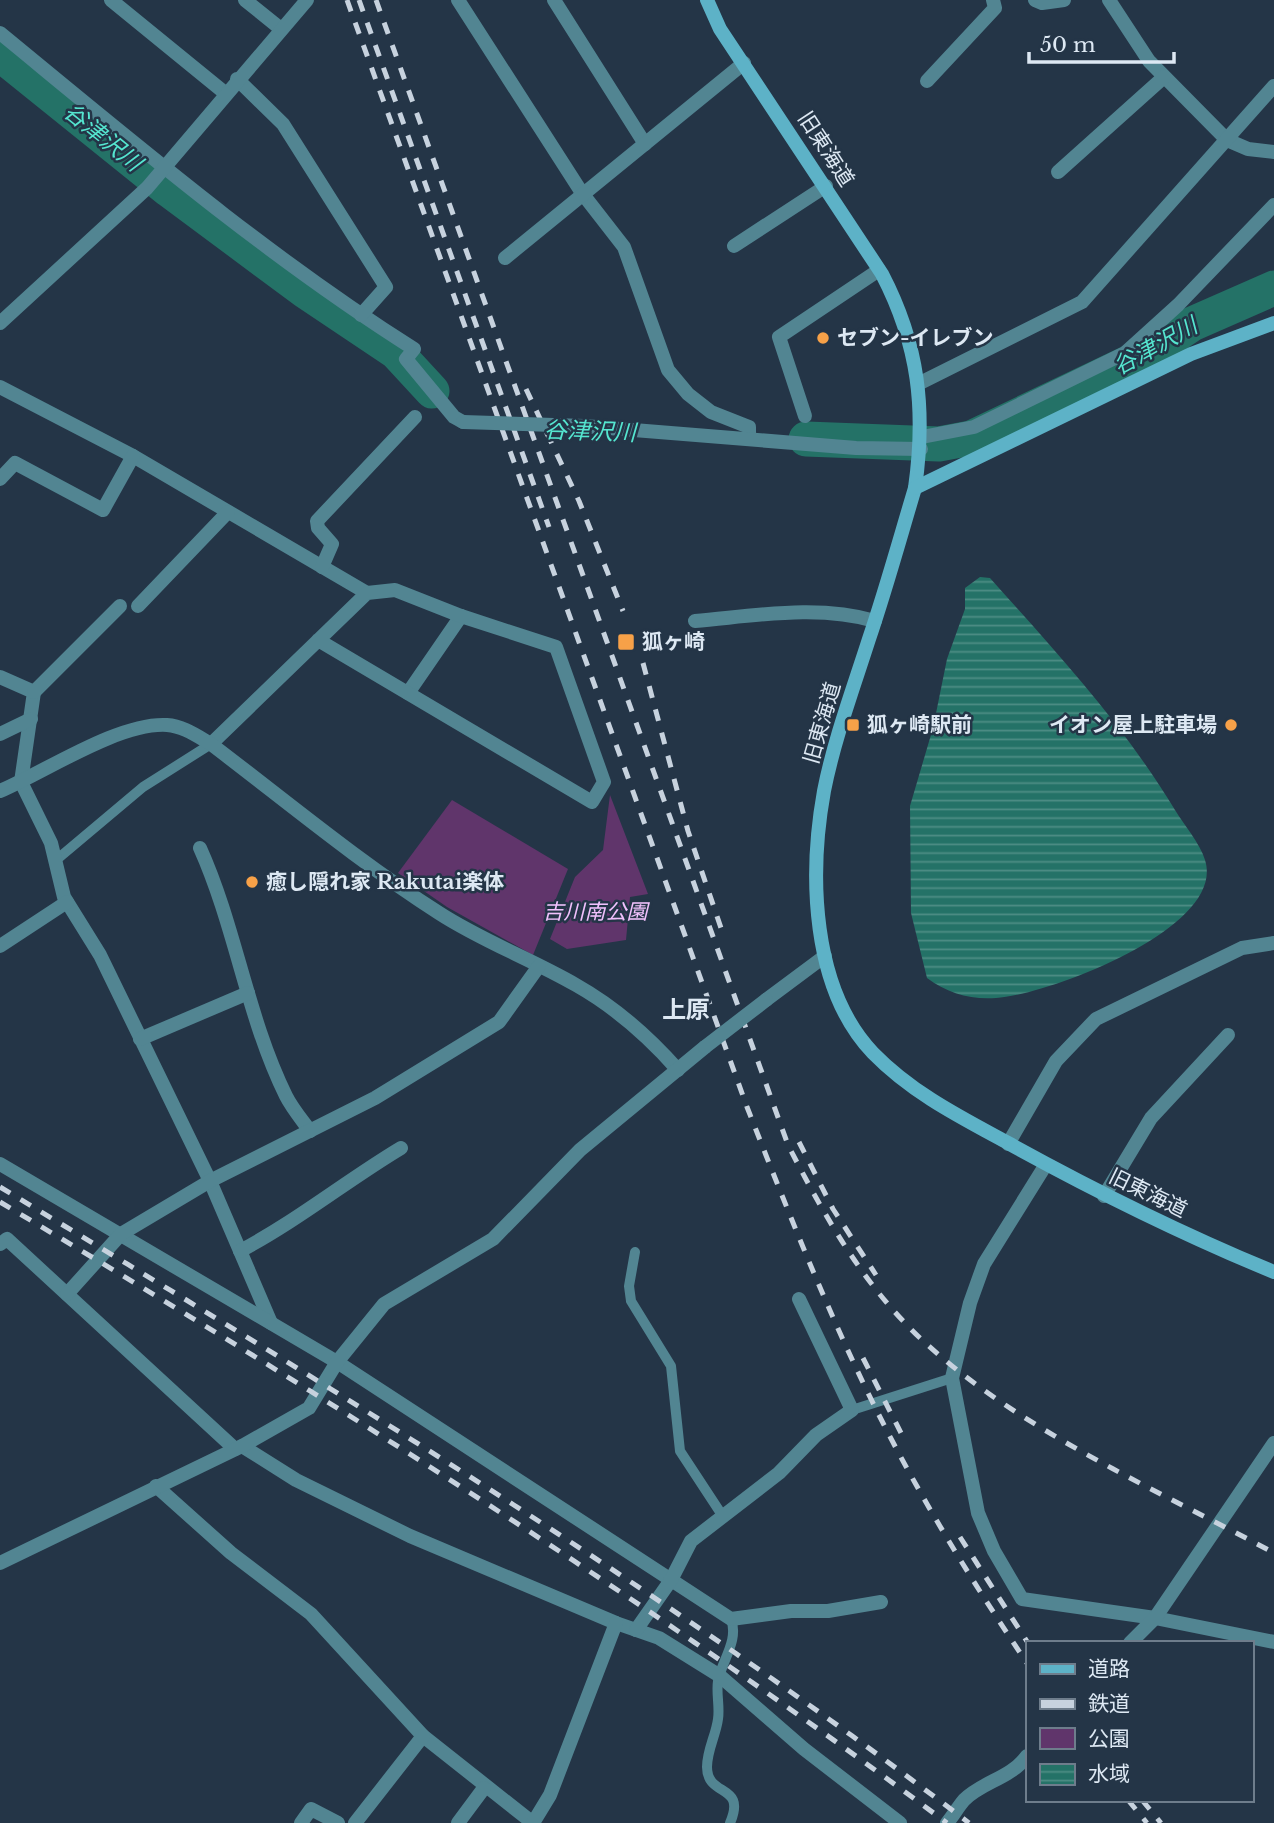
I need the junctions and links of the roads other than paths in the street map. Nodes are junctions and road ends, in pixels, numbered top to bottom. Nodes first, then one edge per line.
1 (111, 0) edge
2 (245, 0) edge
3 (307, 0) edge
4 (458, 0) edge
5 (554, 0) edge
6 (707, 0) edge
7 (993, 0) edge
8 (1035, 0) edge
9 (1064, 0) edge
10 (1109, 0) edge
11 (281, 29) junction
12 (0, 33) edge
13 (744, 63) junction
14 (1164, 77) junction
15 (237, 79) junction
16 (927, 81) dead end
17 (1274, 86) edge
18 (225, 93) junction
19 (1227, 140) junction
20 (646, 144) junction
21 (1274, 152) edge
22 (164, 167) junction
23 (1058, 172) dead end
24 (826, 186) junction
25 (582, 193) junction
26 (1274, 205) edge
27 (734, 246) dead end
28 (505, 258) dead end
29 (879, 270) junction
30 (361, 315) junction
31 (0, 323) edge
32 (1274, 323) edge
33 (918, 384) junction
34 (0, 387) edge
35 (805, 416) dead end
36 (415, 417) dead end
37 (749, 438) junction
38 (921, 443) junction
39 (133, 456) junction
40 (0, 479) edge
41 (915, 488) junction
42 (228, 512) junction
43 (322, 567) junction
44 (367, 593) junction
45 (120, 606) dead end
46 (138, 606) dead end
47 (461, 616) junction
48 (695, 621) dead end
49 (876, 621) junction
50 (318, 640) junction
51 (0, 677) edge
52 (34, 692) junction
53 (408, 693) junction
54 (31, 719) junction
55 (0, 734) edge
56 (211, 744) junction
57 (21, 782) junction
58 (0, 791) edge
59 (200, 848) dead end
60 (55, 861) junction
61 (67, 902) junction
62 (1274, 943) edge
63 (0, 946) edge
64 (825, 956) junction
65 (539, 966) junction
66 (248, 993) junction
67 (1228, 1035) dead end
68 (140, 1039) junction
69 (678, 1070) junction
70 (310, 1131) junction
71 (1009, 1144) junction
72 (401, 1148) dead end
73 (0, 1164) edge
74 (1045, 1166) junction
75 (210, 1181) junction
76 (1104, 1196) junction
77 (121, 1234) junction
78 (0, 1244) edge
79 (240, 1251) junction
80 (635, 1252) dead end
81 (1274, 1272) edge
82 (67, 1294) junction
83 (799, 1299) dead end
84 (271, 1323) junction
85 (337, 1362) junction
86 (952, 1378) junction
87 (852, 1410) junction
88 (1274, 1443) edge
89 (239, 1448) junction
90 (1268, 1465) edge
91 (156, 1486) junction
92 (722, 1515) junction
93 (0, 1563) edge
94 (671, 1580) junction
95 (881, 1602) dead end
96 (1155, 1618) junction
97 (731, 1619) junction
98 (616, 1623) junction
99 (636, 1630) junction
100 (1132, 1641) edge
101 (1274, 1642) edge
102 (720, 1676) junction
103 (423, 1737) junction
104 (1026, 1757) edge
105 (484, 1788) junction
106 (302, 1823) edge
107 (338, 1823) edge
108 (355, 1823) edge
109 (458, 1823) edge
110 (533, 1823) edge
111 (730, 1823) edge
112 (900, 1823) edge
113 (947, 1823) edge

1 - 18 street
2 - 11 street
3 - 11 street
4 - 25 street
5 - 20 street
6 - 13 street, 旧東海道
7 - 16 street
8 - 9 street
10 - 14 street
11 - 15 street
12 - 22 street
13 - 20 street
13 - 24 street, 旧東海道
14 - 19 street
14 - 23 street
15 - 18 street
15 - 30 street
17 - 19 street
18 - 22 street
19 - 21 street
19 - 33 street
20 - 25 street
22 - 30 street
22 - 31 street
24 - 27 street
24 - 29 street, 旧東海道
25 - 28 street
25 - 37 street
26 - 38 street
29 - 33 street, 旧東海道
29 - 35 street
30 - 37 street, bridge
32 - 41 street
33 - 38 street, 旧東海道
34 - 39 street
36 - 43 street
37 - 38 street
38 - 41 street, 旧東海道
39 - 40 street
39 - 42 street
41 - 49 street, 旧東海道
42 - 43 street
42 - 46 street
43 - 44 street
44 - 47 street
44 - 50 street
45 - 52 street
47 - 53 street
47 - 53 street
48 - 49 street
49 - 64 street, 旧東海道
50 - 53 street
50 - 56 street
51 - 52 street
52 - 54 street
54 - 55 street
54 - 57 street
56 - 57 street
56 - 60 lane
56 - 65 street
57 - 58 street
57 - 60 street
59 - 66 street
60 - 61 street
61 - 63 street
61 - 68 street
62 - 71 street
64 - 69 street, bridge
64 - 71 street, 旧東海道
65 - 69 street
65 - 70 street
66 - 68 street
66 - 70 street
67 - 76 street
68 - 75 street
69 - 85 street
70 - 75 street
71 - 74 street, 旧東海道
72 - 79 street
73 - 77 street
74 - 76 street, 旧東海道
74 - 86 street
75 - 77 street
75 - 79 street
76 - 81 street, 旧東海道
77 - 82 street
77 - 84 street
78 - 82 street
79 - 84 street
80 - 92 lane
82 - 89 street
83 - 87 street
84 - 85 street
85 - 89 street
85 - 94 street
86 - 87 lane
86 - 96 street
87 - 92 street
88 - 90 street
89 - 91 street
89 - 98 street
90 - 96 street
91 - 93 street
91 - 103 street
92 - 94 street
94 - 97 street
94 - 99 street
95 - 97 street
96 - 100 street
96 - 101 street
97 - 102 lane
98 - 99 street
98 - 110 street
99 - 102 street
102 - 111 lane
102 - 112 street
103 - 105 street
103 - 108 street
104 - 113 street
105 - 109 street
105 - 110 street
106 - 107 street

